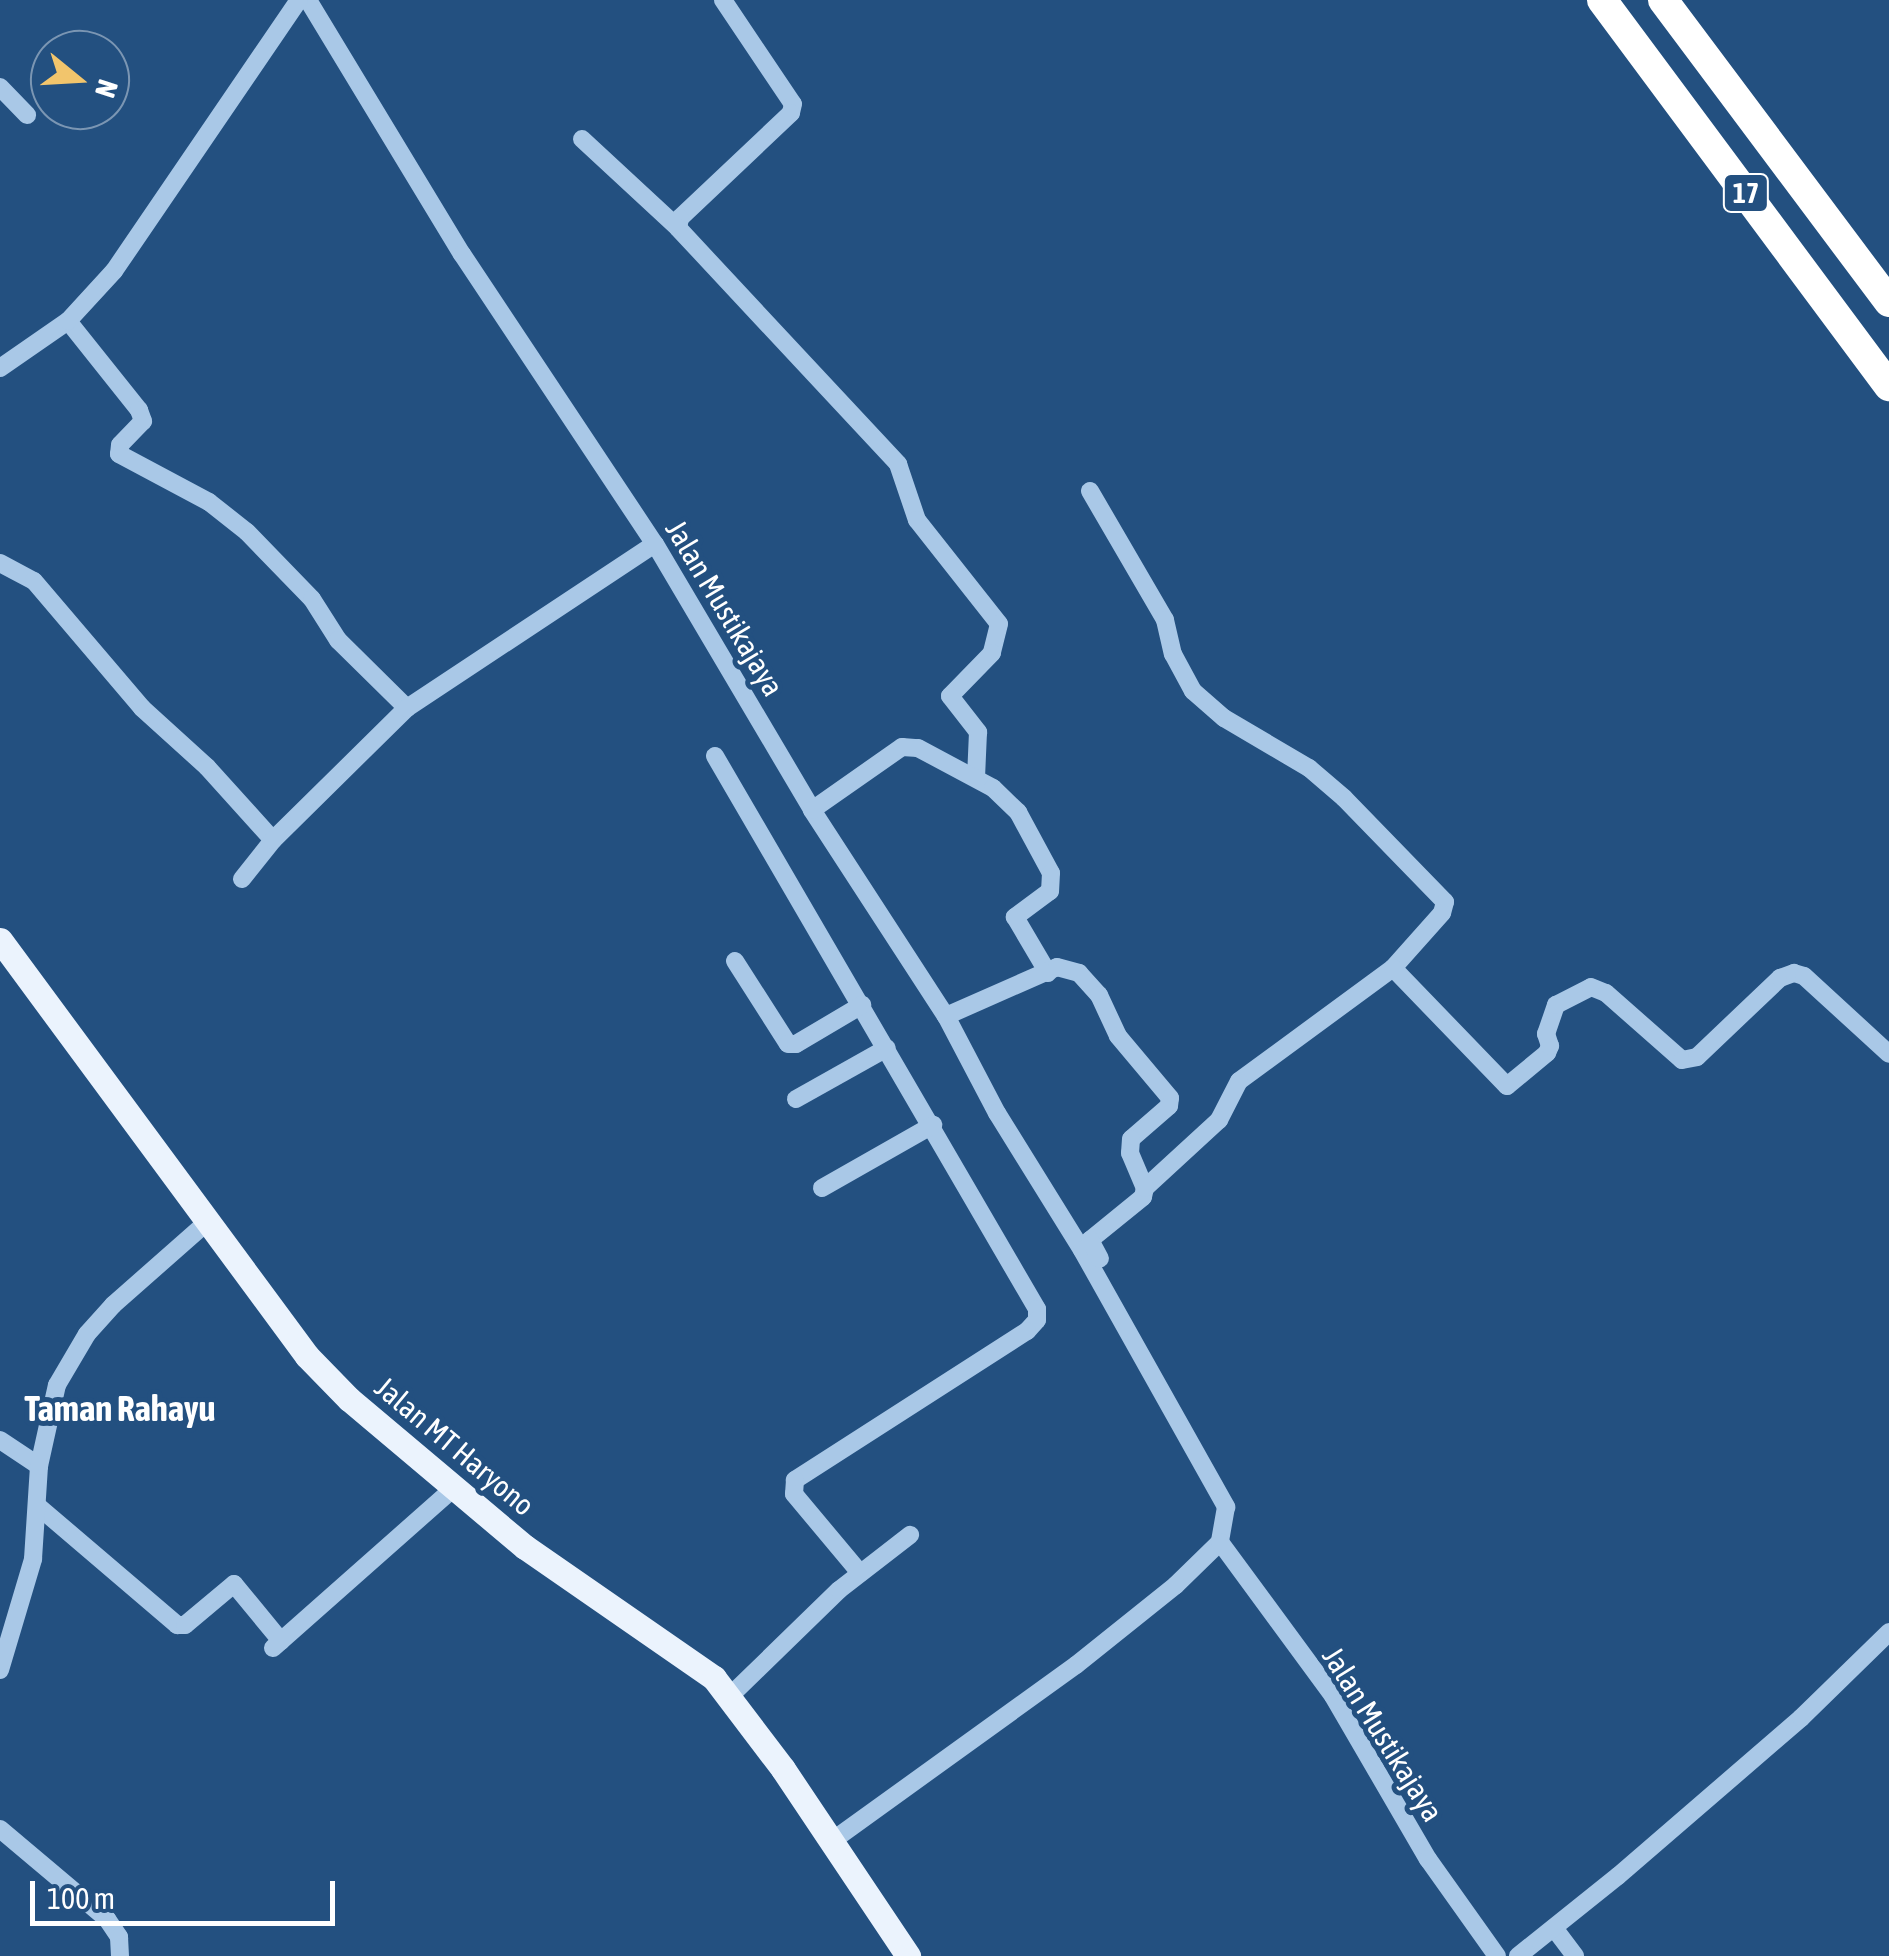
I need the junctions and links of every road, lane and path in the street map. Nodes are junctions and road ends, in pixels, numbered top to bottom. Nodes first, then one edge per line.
1 (299, 0) edge
2 (308, 0) edge
3 (722, 0) edge
4 (1602, 0) edge
5 (1663, 0) edge
6 (1, 92) edge
7 (26, 115) dead end
8 (582, 139) dead end
9 (678, 228) junction
10 (1889, 302) edge
11 (68, 322) junction
12 (0, 368) edge
13 (1889, 386) edge
14 (1090, 491) dead end
15 (656, 544) junction
16 (0, 563) edge
17 (407, 708) junction
18 (714, 756) dead end
19 (976, 778) junction
20 (812, 810) junction
21 (273, 840) junction
22 (242, 879) dead end
23 (0, 940) edge
24 (735, 961) dead end
25 (1393, 968) junction
26 (1048, 973) junction
27 (862, 1006) junction
28 (946, 1016) junction
29 (888, 1048) junction
30 (1889, 1054) edge
31 (796, 1099) dead end
32 (933, 1125) junction
33 (822, 1188) dead end
34 (1144, 1188) junction
35 (206, 1223) junction
36 (0, 1440) edge
37 (39, 1466) junction
38 (455, 1487) junction
39 (39, 1507) junction
40 (1226, 1521) junction
41 (910, 1534) dead end
42 (1220, 1542) junction
43 (860, 1574) junction
44 (1889, 1632) edge
45 (2, 1656) edge
46 (730, 1696) junction
47 (0, 1829) edge
48 (831, 1842) junction
49 (1554, 1928) junction
50 (120, 1956) edge
51 (908, 1956) edge
52 (1497, 1956) edge
53 (1518, 1956) edge
54 (1575, 1956) edge

1 - 11 street
2 - 15 street, Jalan Mustikajaya
3 - 9 street
4 - 13 highway, 17
5 - 10 highway, 17
6 - 7 street
8 - 9 street
9 - 19 street
11 - 12 street
11 - 17 street
14 - 25 street
15 - 17 street
15 - 20 street, Jalan Mustikajaya
16 - 21 street
17 - 21 street
18 - 27 street
19 - 20 street
19 - 26 street
20 - 28 street, Jalan Mustikajaya
21 - 22 street
23 - 35 main road, Jalan MT Haryono
24 - 27 street
25 - 30 street
25 - 34 street
26 - 28 street
26 - 34 street
27 - 29 street
28 - 40 street, Jalan Mustikajaya
29 - 31 street
29 - 32 street
32 - 33 street
32 - 43 street
34 - 40 street
35 - 37 street
35 - 38 main road, Jalan MT Haryono
36 - 37 street
37 - 39 street
38 - 39 street
38 - 46 main road, Jalan MT Haryono
39 - 45 street
40 - 42 street
41 - 43 street
42 - 48 street
42 - 52 street, Jalan Mustikajaya
43 - 46 street
44 - 49 street
46 - 48 main road, Jalan MT Haryono
47 - 50 street
48 - 51 main road, Jalan MT Haryono
49 - 53 street
49 - 54 street

